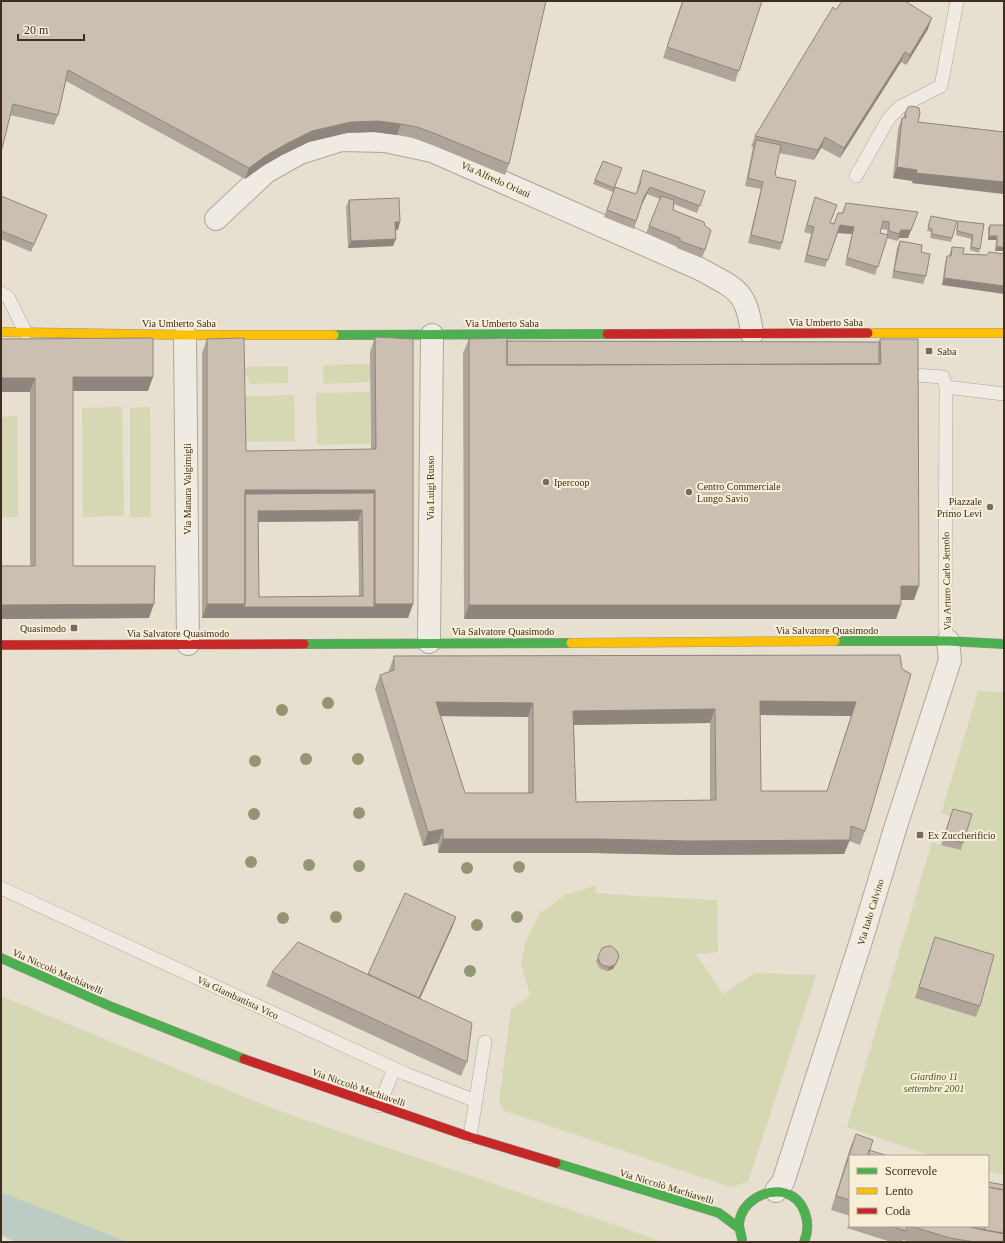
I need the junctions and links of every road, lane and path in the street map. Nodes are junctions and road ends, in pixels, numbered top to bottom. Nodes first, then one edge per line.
1 (957, 1) edge
2 (856, 176) dead end
3 (216, 219) dead end
4 (1, 294) edge
5 (1, 332) edge
6 (26, 333) junction
7 (1004, 333) edge
8 (752, 334) junction
9 (185, 335) junction
10 (432, 335) junction
11 (915, 375) edge
12 (946, 387) junction
13 (1004, 394) edge
14 (948, 641) junction
15 (429, 642) junction
16 (188, 644) junction
17 (1004, 644) edge
18 (1, 645) edge
19 (1, 888) edge
20 (1, 958) edge
21 (485, 1042) dead end
22 (394, 1069) junction
23 (476, 1101) junction
24 (379, 1106) junction
25 (470, 1137) junction
26 (783, 1190) junction
27 (743, 1209) junction
28 (719, 1214) junction
29 (808, 1226) junction
30 (739, 1228) junction
31 (743, 1242) edge
32 (804, 1242) edge
33 (815, 1242) edge

1 - 2 lane
3 - 8 street, Via Alfredo Oriani
4 - 6 lane
5 - 6 street, Via Umberto Saba
6 - 9 street, Via Umberto Saba
7 - 8 street, Via Umberto Saba
8 - 10 street, Via Umberto Saba
9 - 10 street, Via Umberto Saba
9 - 16 street, Via Manara Valgimigli
10 - 15 street, Via Luigi Russo
11 - 12 lane
12 - 13 lane
12 - 14 lane, Via Arturo Carlo Jemolo
14 - 15 street, Via Salvatore Quasimodo
14 - 17 street, Via Salvatore Quasimodo
14 - 26 street, Via Italo Calvino
15 - 16 street, Via Salvatore Quasimodo
16 - 18 street, Via Salvatore Quasimodo
19 - 22 lane, Via Giambattista Vico
20 - 24 street, Via Niccolò Machiavelli
21 - 23 lane
22 - 23 lane, Via Giambattista Vico
22 - 24 lane
23 - 25 lane
24 - 25 street, Via Niccolò Machiavelli
25 - 28 street, Via Niccolò Machiavelli
26 - 27 street
26 - 29 street
27 - 28 street, Via Niccolò Machiavelli
27 - 30 street
28 - 30 street, Via Niccolò Machiavelli
29 - 32 street
29 - 33 street
30 - 31 street

